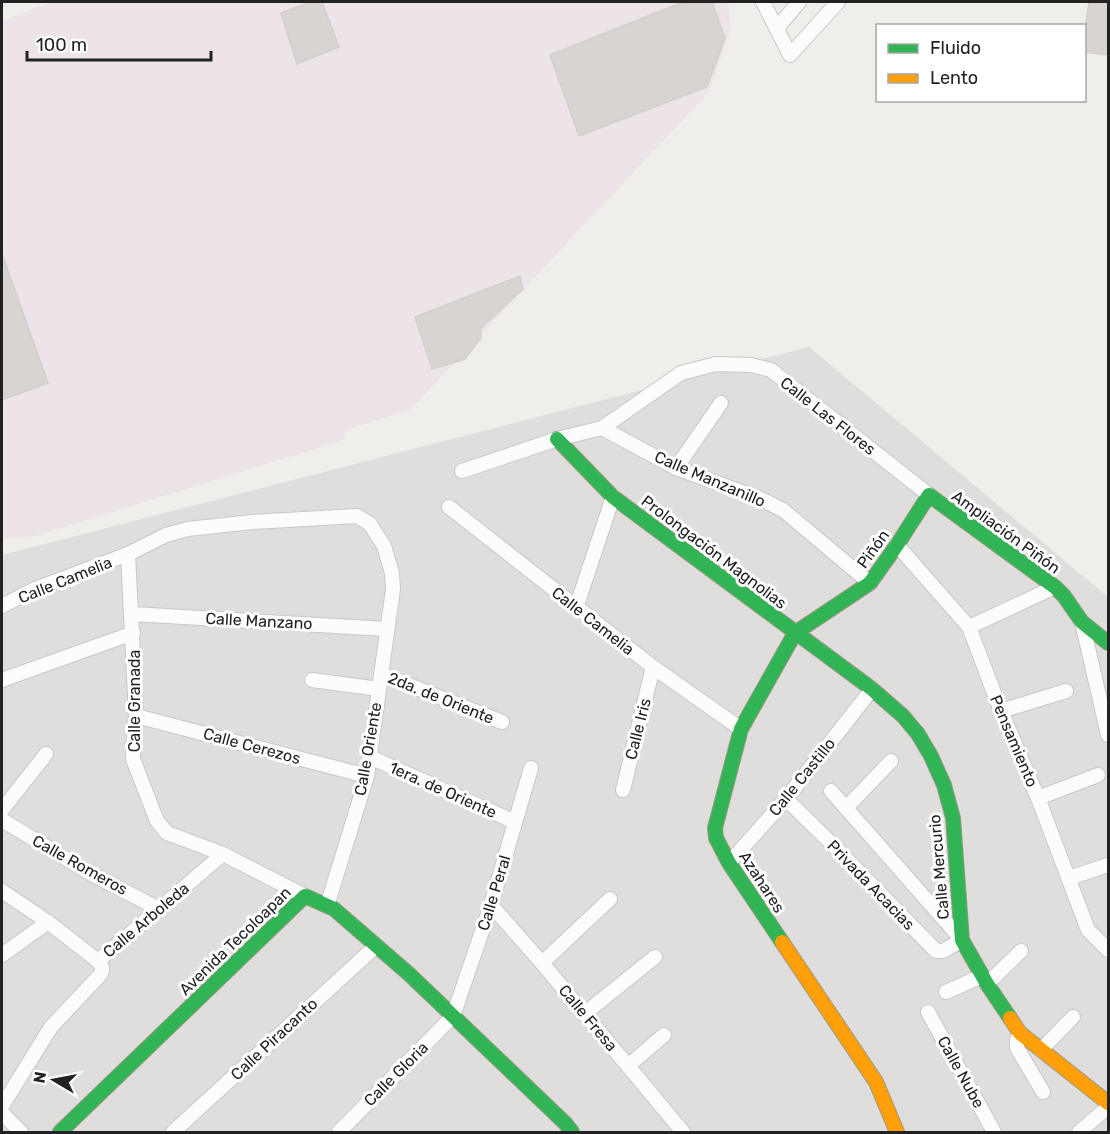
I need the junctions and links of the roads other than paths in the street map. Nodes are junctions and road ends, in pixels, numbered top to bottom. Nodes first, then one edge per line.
1 (764, 2) edge
2 (799, 2) edge
3 (838, 2) edge
4 (777, 28) junction
5 (721, 403) dead end
6 (602, 428) junction
7 (557, 439) junction
8 (676, 468) junction
9 (462, 471) dead end
10 (613, 497) junction
11 (931, 497) junction
12 (449, 507) dead end
13 (897, 545) junction
14 (128, 554) junction
15 (870, 582) junction
16 (1055, 587) junction
17 (393, 589) joint
18 (2, 606) edge
19 (576, 608) junction
20 (132, 614) junction
21 (1082, 622) junction
22 (969, 627) junction
23 (387, 629) junction
24 (133, 633) junction
25 (795, 633) junction
26 (1108, 643) edge
27 (653, 667) junction
28 (381, 674) junction
29 (312, 680) dead end
30 (2, 681) edge
31 (379, 689) junction
32 (872, 689) junction
33 (1066, 691) dead end
34 (1001, 711) junction
35 (136, 716) junction
36 (502, 722) dead end
37 (741, 729) junction
38 (1108, 735) edge
39 (46, 754) dead end
40 (370, 757) junction
41 (891, 760) dead end
42 (531, 768) dead end
43 (1098, 775) dead end
44 (367, 776) junction
45 (623, 790) dead end
46 (831, 791) dead end
47 (1038, 798) junction
48 (786, 799) junction
49 (846, 808) junction
50 (2, 810) edge
51 (2, 820) edge
52 (515, 822) junction
53 (223, 854) junction
54 (729, 863) junction
55 (1108, 865) edge
56 (1069, 878) junction
57 (2, 891) edge
58 (304, 896) junction
59 (610, 899) dead end
60 (491, 905) junction
61 (327, 906) junction
62 (159, 909) junction
63 (48, 922) junction
64 (962, 940) junction
65 (376, 945) junction
66 (1108, 950) edge
67 (1021, 951) dead end
68 (2, 955) edge
69 (655, 957) dead end
70 (98, 961) junction
71 (542, 963) junction
72 (984, 980) junction
73 (946, 992) dead end
74 (928, 1012) dead end
75 (584, 1014) junction
76 (453, 1016) junction
77 (1073, 1017) dead end
78 (1020, 1033) junction
79 (664, 1035) dead end
80 (1041, 1050) junction
81 (628, 1066) junction
82 (1043, 1092) dead end
83 (2, 1105) edge
84 (1108, 1105) edge
85 (568, 1128) edge
86 (21, 1132) edge
87 (60, 1132) edge
88 (173, 1132) edge
89 (339, 1132) edge
90 (554, 1132) edge
91 (683, 1132) edge
92 (897, 1132) edge
93 (994, 1132) edge
94 (1079, 1132) edge

1 - 4 street
2 - 4 street
3 - 4 street
5 - 8 street
6 - 7 street
6 - 8 street, Calle Manzanillo
6 - 11 street, Calle Las Flores
7 - 9 street
7 - 10 street, Prolongación Magnolias
8 - 15 street, Calle Manzanillo
10 - 19 street
10 - 25 street, Prolongación Magnolias
11 - 13 street, Piñón
11 - 16 street, Ampliación Piñón
12 - 19 street, Calle Camelia
13 - 15 street, Piñón
13 - 22 street, Pensamiento
14 - 17 street, Calle Camelia
14 - 18 street, Calle Camelia
14 - 20 street, Calle Granada
15 - 25 street, Piñón
16 - 21 street, Ampliación Piñón
16 - 22 street
17 - 23 street, Calle Oriente
19 - 27 street, Calle Camelia
20 - 23 street, Calle Manzano
20 - 24 street, Calle Granada
21 - 26 street, Ampliación Piñón
21 - 38 street
22 - 34 street, Pensamiento
23 - 28 street, Calle Oriente
24 - 30 street
24 - 35 street, Calle Granada
25 - 32 street, Calle Mercurio
25 - 37 street, Azahares
27 - 37 street, Calle Camelia
27 - 45 street, Calle Iris
28 - 31 street, Calle Oriente
28 - 36 street, 2da. de Oriente
29 - 31 street
31 - 40 street, Calle Oriente
32 - 48 street, Calle Castillo
32 - 64 street, Calle Mercurio
33 - 34 street
34 - 47 street, Pensamiento
35 - 44 street, Calle Cerezos
35 - 53 street, Calle Granada
37 - 54 street, Azahares
39 - 50 street
40 - 44 street, Calle Oriente
40 - 52 street, 1era. de Oriente
41 - 49 street
42 - 52 street, Calle Peral
43 - 47 street
44 - 61 street, Calle Oriente
46 - 49 street
47 - 56 street, Pensamiento
48 - 54 street, Calle Castillo
48 - 64 street, Privada Acacias
49 - 64 street
51 - 62 street, Calle Romeros
52 - 60 street, Calle Peral
53 - 58 street, Calle Granada
53 - 62 street, Calle Arboleda
54 - 92 street, Azahares
55 - 56 street
56 - 66 street, Pensamiento
57 - 63 street
58 - 61 street, Avenida Tecoloapan
58 - 87 street, Avenida Tecoloapan
59 - 71 street
60 - 71 street, Calle Fresa
60 - 76 street, Calle Peral
61 - 65 street, Avenida Tecoloapan
62 - 70 street, Calle Arboleda
63 - 68 street
63 - 70 street
64 - 72 street, Calle Mercurio
65 - 76 street, Avenida Tecoloapan
65 - 88 street, Calle Piracanto
67 - 72 street
69 - 75 street
70 - 83 street, Calle Arboleda
71 - 75 street, Calle Fresa
72 - 73 street
72 - 78 street, Calle Mercurio
74 - 93 street, Calle Nube
75 - 81 street, Calle Fresa
76 - 85 street, Avenida Tecoloapan
76 - 89 street, Calle Gloria
77 - 80 street
78 - 80 street, Calle Mercurio
78 - 82 street
79 - 81 street
80 - 84 street, Calle Mercurio
81 - 91 street, Calle Fresa
83 - 86 street, Calle Arboleda
84 - 94 street
85 - 90 street

